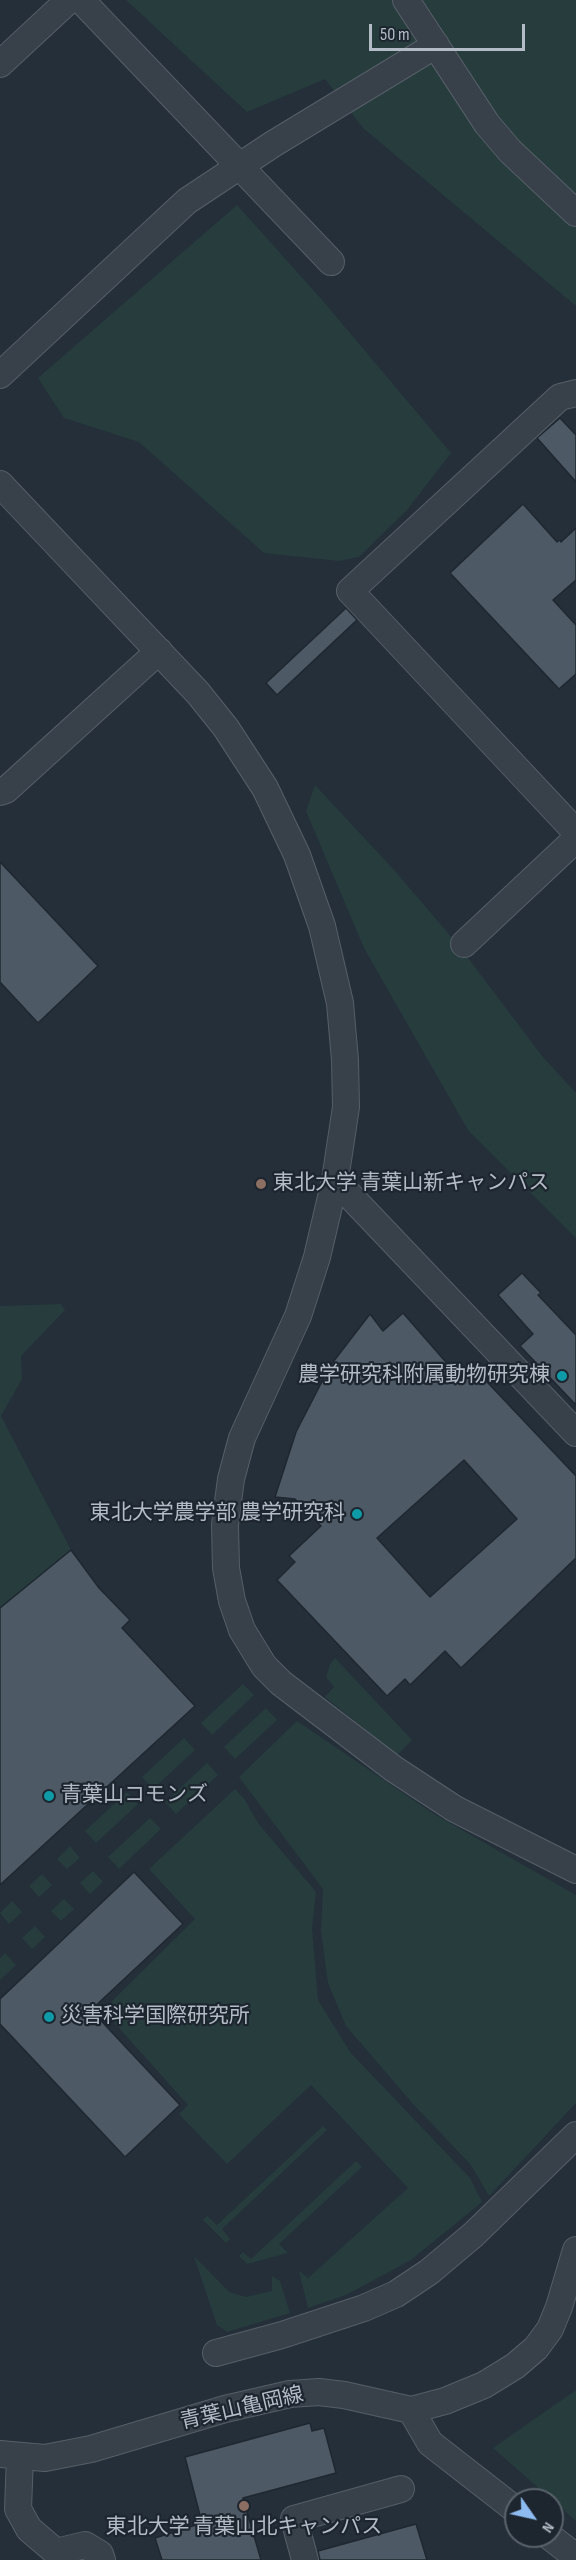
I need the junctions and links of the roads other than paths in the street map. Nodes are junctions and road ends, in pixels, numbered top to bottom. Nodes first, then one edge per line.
1 (69, 0) edge
2 (81, 0) edge
3 (406, 0) edge
4 (436, 45) junction
5 (0, 64) edge
6 (240, 166) junction
7 (576, 213) edge
8 (331, 262) dead end
9 (0, 375) edge
10 (576, 393) edge
11 (0, 484) edge
12 (159, 651) junction
13 (0, 792) edge
14 (576, 832) edge
15 (576, 839) edge
16 (464, 944) dead end
17 (335, 1180) junction
18 (576, 1432) edge
19 (576, 1870) edge
20 (576, 2135) edge
21 (576, 2250) edge
22 (216, 2353) dead end
23 (411, 2410) junction
24 (10, 2456) edge
25 (401, 2489) dead end
26 (504, 2501) edge
27 (564, 2548) edge
28 (576, 2557) edge
29 (102, 2560) edge
30 (305, 2560) edge

1 - 5 street
2 - 6 street
3 - 4 street
4 - 6 street
4 - 7 street
6 - 8 street
6 - 9 street
10 - 14 street
11 - 12 street
12 - 13 street
12 - 17 street
15 - 16 street
17 - 18 street
17 - 19 street
20 - 22 street
21 - 23 street
23 - 24 street, 青葉山亀岡線
23 - 26 street
24 - 29 street
25 - 30 street
27 - 28 street

